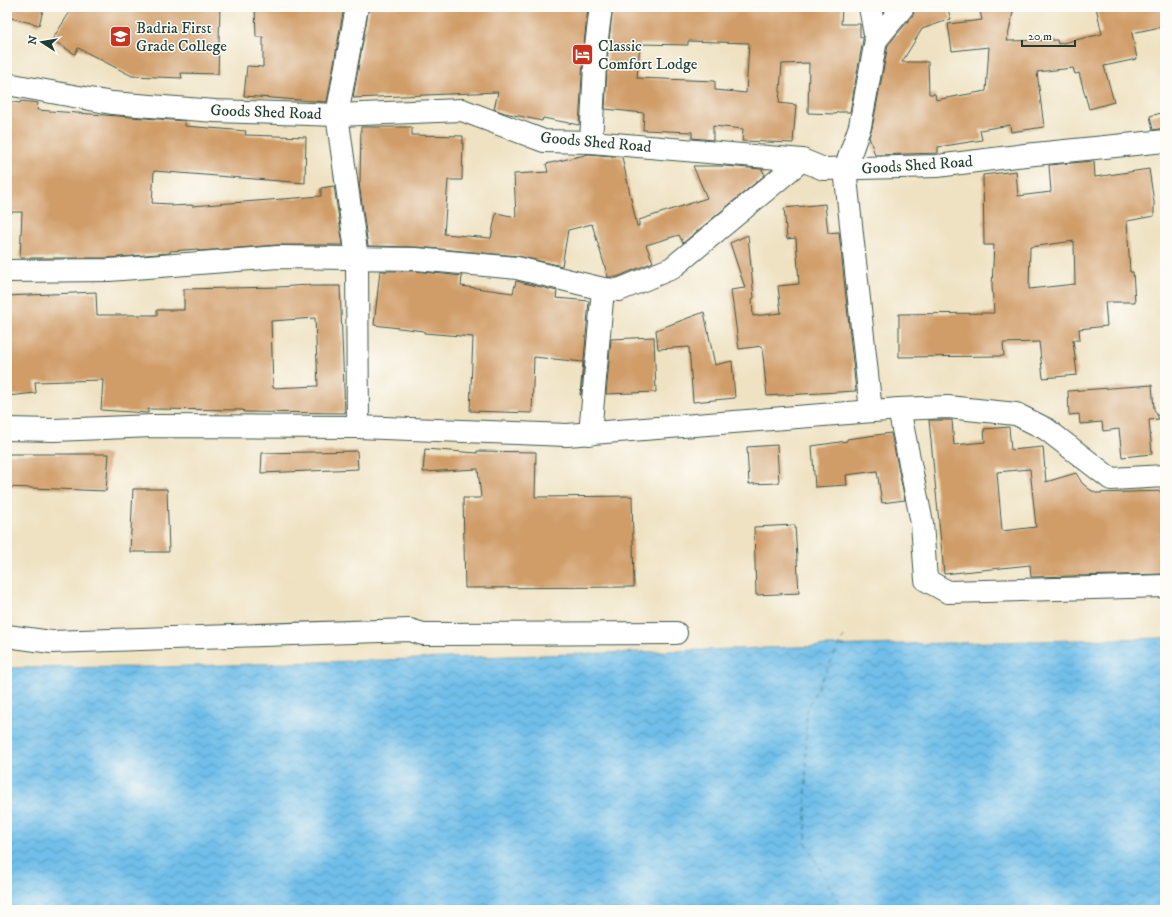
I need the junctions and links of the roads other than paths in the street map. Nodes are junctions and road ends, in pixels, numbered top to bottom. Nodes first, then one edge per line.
1 (357, 7) edge
2 (602, 7) edge
3 (870, 7) edge
4 (903, 7) edge
5 (876, 40) junction
6 (7, 84) edge
7 (337, 115) junction
8 (1165, 141) edge
9 (591, 142) junction
10 (802, 160) junction
11 (845, 169) junction
12 (357, 258) junction
13 (7, 271) edge
14 (603, 288) junction
15 (899, 409) junction
16 (871, 411) junction
17 (358, 427) junction
18 (7, 429) edge
19 (590, 434) junction
20 (1165, 476) edge
21 (1165, 586) edge
22 (676, 633) dead end
23 (7, 636) edge

1 - 7 street
2 - 9 street
3 - 5 street
4 - 5 street
5 - 11 street
6 - 7 street, Goods Shed Road
7 - 9 street, Goods Shed Road
7 - 12 street
8 - 11 street, Goods Shed Road
9 - 10 street, Goods Shed Road
10 - 11 street, Goods Shed Road
10 - 14 street
11 - 16 street
12 - 13 street
12 - 14 street
12 - 17 street
14 - 19 street
15 - 16 street
15 - 20 street
15 - 21 street
16 - 19 street
17 - 18 street
17 - 19 street
22 - 23 street

